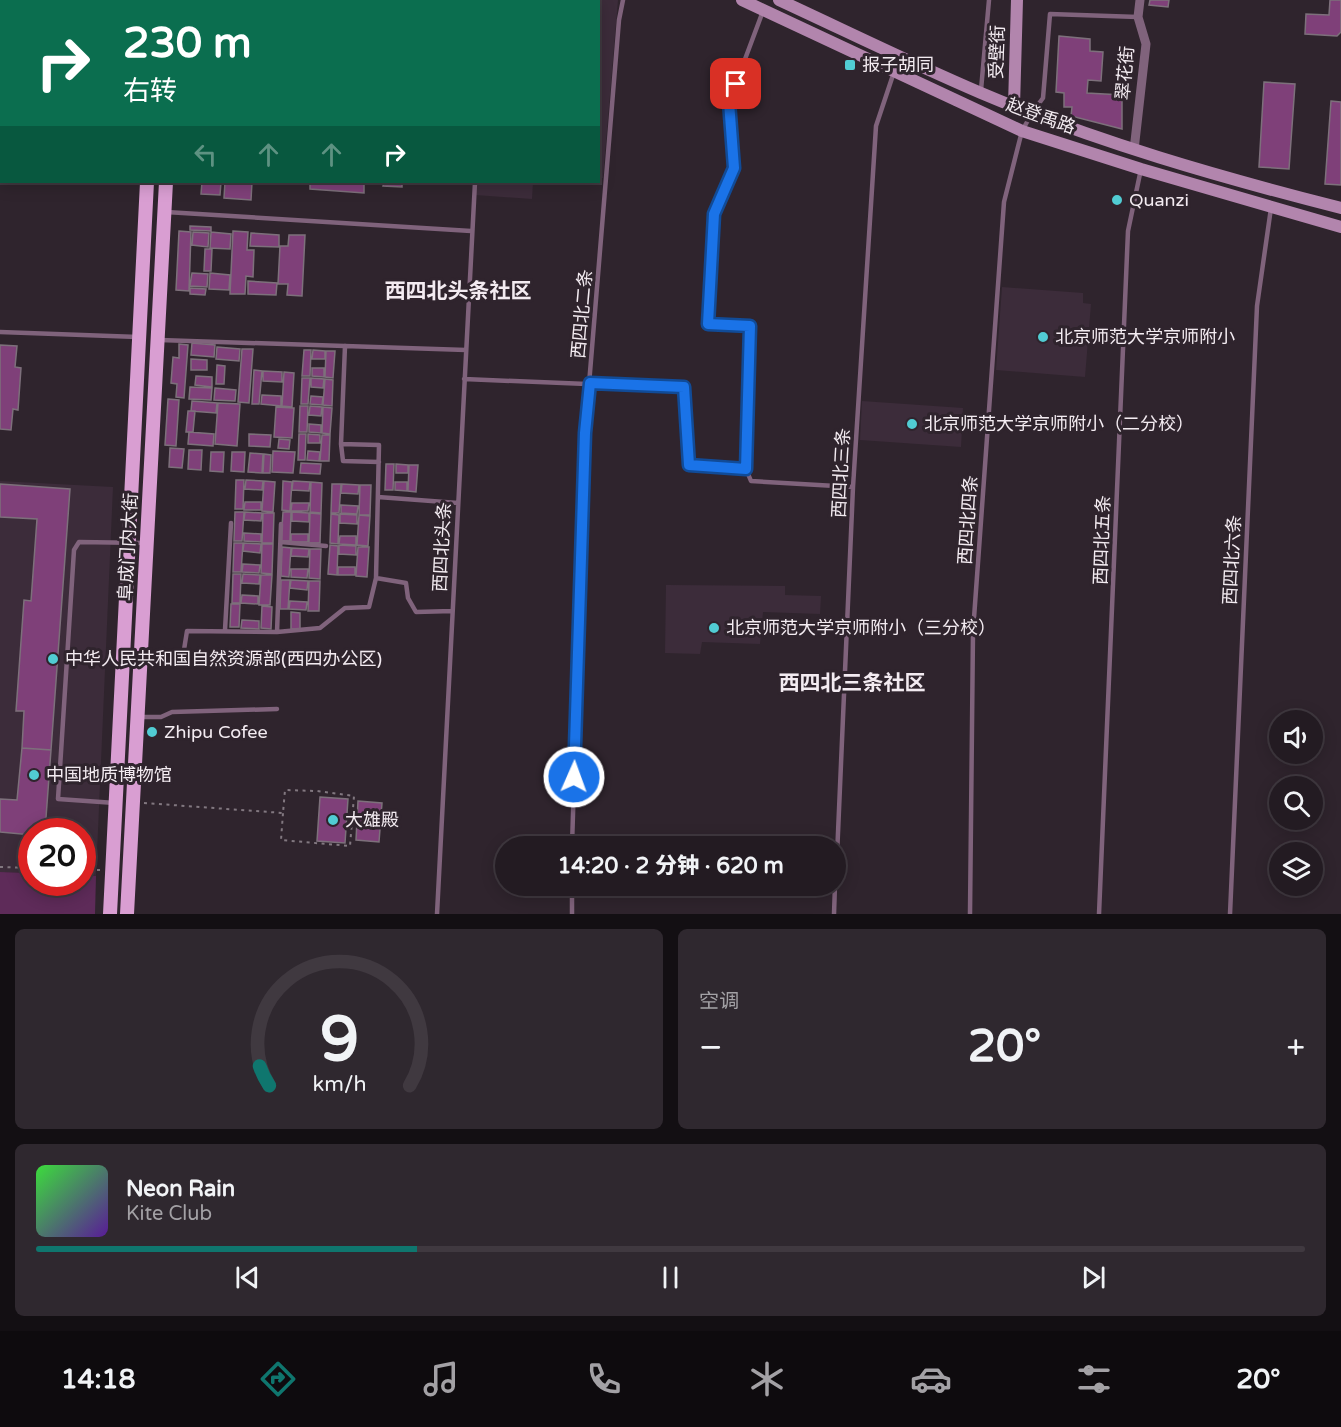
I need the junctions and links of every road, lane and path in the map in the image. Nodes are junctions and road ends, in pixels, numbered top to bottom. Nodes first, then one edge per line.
1 (623, 0) edge
2 (742, 0) edge
3 (779, 0) edge
4 (989, 0) edge
5 (1017, 0) edge
6 (1140, 0) edge
7 (764, 10) junction
8 (1138, 17) junction
9 (894, 72) junction
10 (981, 93) junction
11 (1014, 106) junction
12 (1032, 113) junction
13 (1022, 131) junction
14 (1134, 150) junction
15 (1141, 169) junction
16 (147, 183) edge
17 (166, 183) edge
18 (475, 183) edge
19 (1271, 208) junction
20 (1341, 208) edge
21 (164, 212) junction
22 (1341, 227) edge
23 (471, 231) junction
24 (0, 332) edge
25 (139, 337) junction
26 (158, 340) junction
27 (345, 346) junction
28 (466, 350) junction
29 (464, 379) junction
30 (590, 383) junction
31 (341, 444) junction
32 (379, 462) junction
33 (746, 469) junction
34 (853, 487) junction
35 (378, 497) junction
36 (458, 503) junction
37 (231, 523) dead end
38 (281, 524) dead end
39 (281, 542) junction
40 (129, 543) junction
41 (147, 543) junction
42 (326, 546) dead end
43 (376, 578) junction
44 (452, 612) junction
45 (225, 630) junction
46 (277, 632) junction
47 (141, 654) junction
48 (277, 709) dead end
49 (137, 717) junction
50 (133, 802) junction
51 (115, 803) junction
52 (283, 813) junction
53 (572, 836) edge
54 (838, 836) edge
55 (0, 867) edge
56 (18, 868) edge
57 (96, 870) edge
58 (112, 871) junction
59 (572, 896) edge
60 (835, 896) edge
61 (110, 914) edge
62 (127, 914) edge
63 (437, 914) edge
64 (572, 914) edge
65 (834, 914) edge
66 (970, 914) edge
67 (1099, 914) edge
68 (1230, 914) edge

1 - 30 lane, 西四北二条
2 - 7 main road, 赵登禹路
3 - 10 main road, 赵登禹路
4 - 10 lane
5 - 11 main road, 受壁街
6 - 8 street, 翠花街
7 - 9 main road, 赵登禹路
7 - 33 lane
8 - 12 lane, 西四北四条
8 - 14 street, 翠花街
9 - 13 main road, 赵登禹路
9 - 34 lane, 西四北三条
10 - 11 main road, 赵登禹路
11 - 12 main road, 赵登禹路
12 - 13 lane, 西四北四条
12 - 14 main road, 赵登禹路
13 - 15 main road, 赵登禹路
13 - 66 lane, 西四北四条
14 - 20 main road, 赵登禹路
15 - 19 main road, 赵登禹路
15 - 67 lane, 西四北五条
16 - 25 main road, 阜成门内大街
17 - 21 main road, 阜成门内大街
18 - 23 lane, 西四北头条
19 - 22 main road, 赵登禹路
19 - 68 lane, 西四北六条
21 - 23 lane
21 - 26 main road, 阜成门内大街
23 - 28 lane, 西四北头条
24 - 25 lane
25 - 40 main road, 阜成门内大街
26 - 27 lane
26 - 41 main road, 阜成门内大街
27 - 28 lane
27 - 31 lane
28 - 29 lane, 西四北头条
29 - 30 lane
29 - 36 lane, 西四北头条
30 - 33 lane
30 - 53 lane, 西四北二条
31 - 32 lane
31 - 32 lane
32 - 35 lane
33 - 34 lane
34 - 54 lane, 西四北三条
35 - 36 lane
35 - 43 lane
36 - 44 lane, 西四北头条
37 - 45 lane
38 - 39 lane
39 - 42 lane
39 - 46 lane
40 - 41 lane
40 - 51 main road, 阜成门内大街
40 - 51 lane
41 - 47 main road, 阜成门内大街
43 - 44 lane
43 - 46 lane
44 - 63 lane, 西四北头条
45 - 46 lane
45 - 47 lane
47 - 49 main road, 阜成门内大街
48 - 49 lane
49 - 50 main road, 阜成门内大街
50 - 52 path
50 - 62 main road, 阜成门内大街
51 - 58 main road, 阜成门内大街
52 - 52 path
55 - 56 path
57 - 58 path
58 - 61 main road, 阜成门内大街
59 - 64 lane
60 - 65 lane

